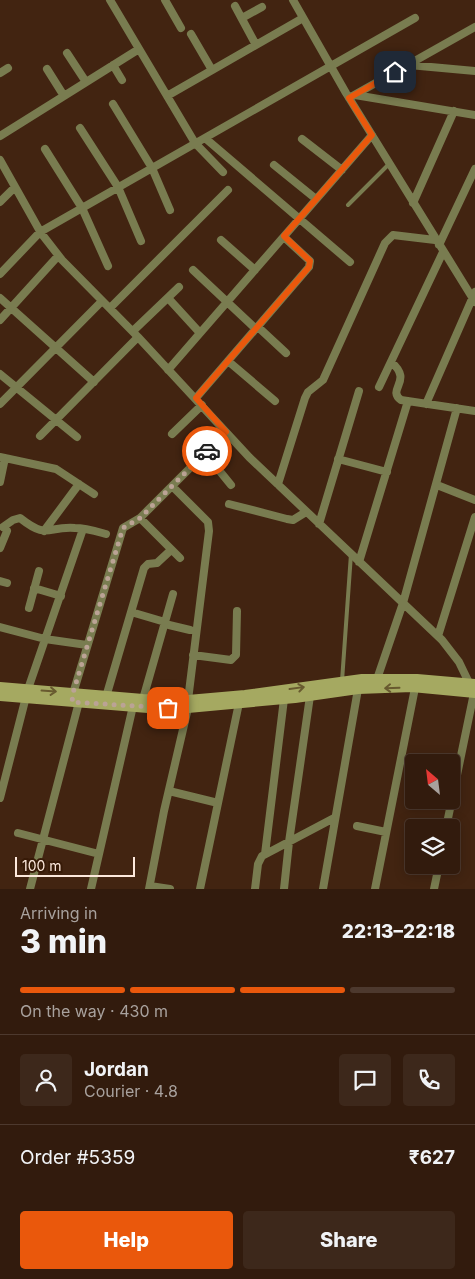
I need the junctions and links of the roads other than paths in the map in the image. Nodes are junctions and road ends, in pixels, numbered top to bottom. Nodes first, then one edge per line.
1 (110, 0) edge
2 (165, 0) edge
3 (292, 0) edge
4 (235, 6) dead end
5 (262, 7) dead end
6 (242, 18) junction
7 (303, 18) junction
8 (415, 18) dead end
9 (475, 27) edge
10 (181, 28) dead end
11 (191, 34) dead end
12 (256, 45) junction
13 (139, 49) junction
14 (67, 54) dead end
15 (409, 64) junction
16 (113, 65) junction
17 (330, 66) junction
18 (8, 68) dead end
19 (47, 69) dead end
20 (212, 70) junction
21 (475, 71) edge
22 (0, 73) edge
23 (122, 80) dead end
24 (86, 82) junction
25 (64, 96) junction
26 (167, 96) junction
27 (352, 96) junction
28 (114, 104) dead end
29 (454, 111) junction
30 (475, 115) edge
31 (80, 128) dead end
32 (372, 135) junction
33 (0, 136) edge
34 (205, 138) junction
35 (302, 139) dead end
36 (195, 143) junction
37 (45, 149) dead end
38 (0, 160) edge
39 (389, 163) junction
40 (274, 165) dead end
41 (152, 168) junction
42 (475, 169) edge
43 (342, 170) junction
44 (222, 172) dead end
45 (15, 187) junction
46 (118, 187) junction
47 (228, 190) dead end
48 (316, 200) junction
49 (0, 202) edge
50 (413, 203) junction
51 (348, 205) dead end
52 (82, 208) junction
53 (170, 210) dead end
54 (299, 218) junction
55 (40, 232) junction
56 (284, 236) junction
57 (221, 240) dead end
58 (141, 241) dead end
59 (439, 246) junction
60 (58, 256) junction
61 (350, 262) dead end
62 (108, 266) dead end
63 (193, 270) dead end
64 (255, 270) junction
65 (0, 274) edge
66 (179, 287) dead end
67 (474, 297) edge
68 (0, 298) edge
69 (168, 298) junction
70 (102, 301) junction
71 (227, 302) junction
72 (12, 308) junction
73 (110, 308) junction
74 (0, 320) edge
75 (257, 328) junction
76 (200, 333) junction
77 (136, 334) junction
78 (56, 347) junction
79 (286, 353) dead end
80 (228, 361) junction
81 (391, 362) junction
82 (168, 370) junction
83 (0, 374) edge
84 (94, 382) junction
85 (16, 387) junction
86 (379, 387) dead end
87 (359, 390) dead end
88 (196, 398) junction
89 (275, 401) dead end
90 (408, 402) junction
91 (0, 404) edge
92 (426, 404) junction
93 (202, 405) junction
94 (457, 408) junction
95 (475, 410) edge
96 (56, 420) junction
97 (226, 432) junction
98 (172, 434) dead end
99 (40, 436) dead end
100 (77, 437) dead end
101 (204, 454) junction
102 (2, 457) edge
103 (338, 459) junction
104 (387, 472) junction
105 (0, 482) edge
106 (79, 484) junction
107 (278, 484) junction
108 (232, 485) dead end
109 (436, 485) junction
110 (172, 486) junction
111 (94, 494) dead end
112 (475, 500) edge
113 (229, 504) dead end
114 (306, 512) junction
115 (475, 516) edge
116 (140, 518) junction
117 (319, 524) junction
118 (83, 529) junction
119 (44, 531) junction
120 (106, 534) dead end
121 (0, 548) edge
122 (171, 550) junction
123 (351, 554) junction
124 (180, 558) dead end
125 (360, 562) junction
126 (39, 571) dead end
127 (34, 588) junction
128 (173, 594) dead end
129 (61, 596) junction
130 (403, 603) junction
131 (29, 608) dead end
132 (237, 611) dead end
133 (131, 612) junction
134 (165, 622) junction
135 (0, 627) edge
136 (190, 630) dead end
137 (438, 636) junction
138 (45, 640) junction
139 (87, 645) junction
140 (194, 655) junction
141 (377, 679) junction
142 (342, 682) junction
143 (0, 687) edge
144 (415, 688) junction
145 (473, 688) edge
146 (358, 689) junction
147 (27, 694) junction
148 (0, 696) edge
149 (106, 696) junction
150 (310, 696) junction
151 (75, 699) junction
152 (284, 699) junction
153 (143, 700) junction
154 (239, 703) junction
155 (188, 704) junction
156 (133, 706) junction
157 (169, 791) junction
158 (0, 798) edge
159 (218, 803) junction
160 (334, 818) junction
161 (448, 819) edge
162 (357, 826) dead end
163 (386, 832) junction
164 (18, 833) dead end
165 (42, 838) junction
166 (289, 842) junction
167 (99, 854) junction
168 (265, 854) junction
169 (437, 874) edge
170 (149, 887) edge
171 (30, 889) edge
172 (91, 889) edge
173 (170, 889) edge
174 (200, 889) edge
175 (256, 889) edge
176 (284, 889) edge
177 (323, 889) edge
178 (375, 889) edge
179 (434, 889) edge

1 - 13 street
2 - 10 street
3 - 7 street
4 - 6 street
5 - 6 street
6 - 12 street
7 - 12 street
7 - 17 street
8 - 17 street
9 - 15 street
11 - 20 street
12 - 20 street
13 - 16 street
13 - 26 street
14 - 24 street
15 - 21 street
15 - 27 street
16 - 23 street
16 - 24 street
17 - 27 street
17 - 34 street
18 - 22 street
19 - 25 street
20 - 26 street
24 - 25 street
25 - 33 street
26 - 36 street
27 - 29 street
27 - 32 street
28 - 41 street
29 - 30 street
29 - 50 street
31 - 46 street
32 - 39 street
32 - 43 street
34 - 36 street
34 - 54 street
35 - 43 street
36 - 41 street
36 - 44 street
37 - 52 street
38 - 45 street
39 - 50 street
39 - 51 lane
40 - 48 street
41 - 46 street
41 - 53 street
42 - 59 street
43 - 48 street
45 - 49 street
45 - 55 street
46 - 52 street
46 - 58 street
47 - 73 street
48 - 54 street
50 - 59 street
52 - 55 street
52 - 62 street
54 - 56 street
54 - 61 street
55 - 60 street
55 - 65 street
56 - 64 street
56 - 75 street
57 - 64 street
59 - 67 street
59 - 81 street
59 - 107 street
60 - 70 street
60 - 72 street
63 - 71 street
64 - 71 street
66 - 69 street
67 - 92 street
68 - 72 street
69 - 76 street
69 - 77 street
70 - 73 street
70 - 78 street
71 - 75 street
71 - 76 street
72 - 74 street
72 - 78 street
73 - 77 street
75 - 79 street
75 - 80 street
76 - 82 street
77 - 82 street
77 - 84 street
78 - 84 street
78 - 85 street
80 - 88 street
80 - 89 street
81 - 86 street
81 - 90 street
82 - 88 street
83 - 85 street
84 - 96 street
85 - 91 street
85 - 96 street
87 - 103 street
88 - 93 street
90 - 92 street
90 - 104 street
92 - 94 street
93 - 97 street
93 - 98 street
94 - 95 street
94 - 109 street
96 - 99 street
96 - 100 street
97 - 101 street
97 - 107 street
101 - 108 street
101 - 110 street
102 - 105 street
102 - 106 street
103 - 104 street
103 - 117 street
104 - 125 street
106 - 111 street
106 - 119 street
107 - 114 street
109 - 112 street
109 - 130 street
110 - 116 street
110 - 140 street
113 - 114 street
114 - 117 street
115 - 137 street
116 - 122 street
116 - 139 street
117 - 123 street
118 - 119 street
118 - 120 street
118 - 129 street
119 - 121 street
122 - 124 street
122 - 133 street
123 - 125 street
123 - 142 lane
125 - 130 street
126 - 127 street
127 - 129 street
127 - 131 street
128 - 134 street
129 - 138 street
130 - 137 street
130 - 141 street
132 - 140 street
133 - 134 street
133 - 149 street
134 - 136 street
134 - 153 street
135 - 138 street
137 - 145 street
138 - 139 street
138 - 147 street
139 - 151 street
140 - 155 street
141 - 142 main road
141 - 145 main road
155 -> 142 main road
143 - 147 main road
144 - 145 main road
144 -> 146 main road
144 - 163 street
145 - 161 street
146 - 150 main road
146 - 160 street
147 - 148 main road
147 - 151 main road
147 - 158 street
149 - 151 main road
149 - 153 main road
150 - 152 main road
150 - 166 street
151 - 156 main road
151 - 165 street
152 - 154 main road
152 - 168 street
153 - 155 main road
154 - 155 main road
154 - 159 street
155 - 156 main road
155 - 157 street
156 - 167 street
157 - 159 street
157 - 170 street
159 - 174 street
160 - 166 street
160 - 177 street
162 - 163 street
163 - 178 street
164 - 165 street
165 - 167 street
165 - 171 street
166 - 168 street
166 - 176 street
167 - 172 street
168 - 175 street
169 - 179 street
170 - 173 street

